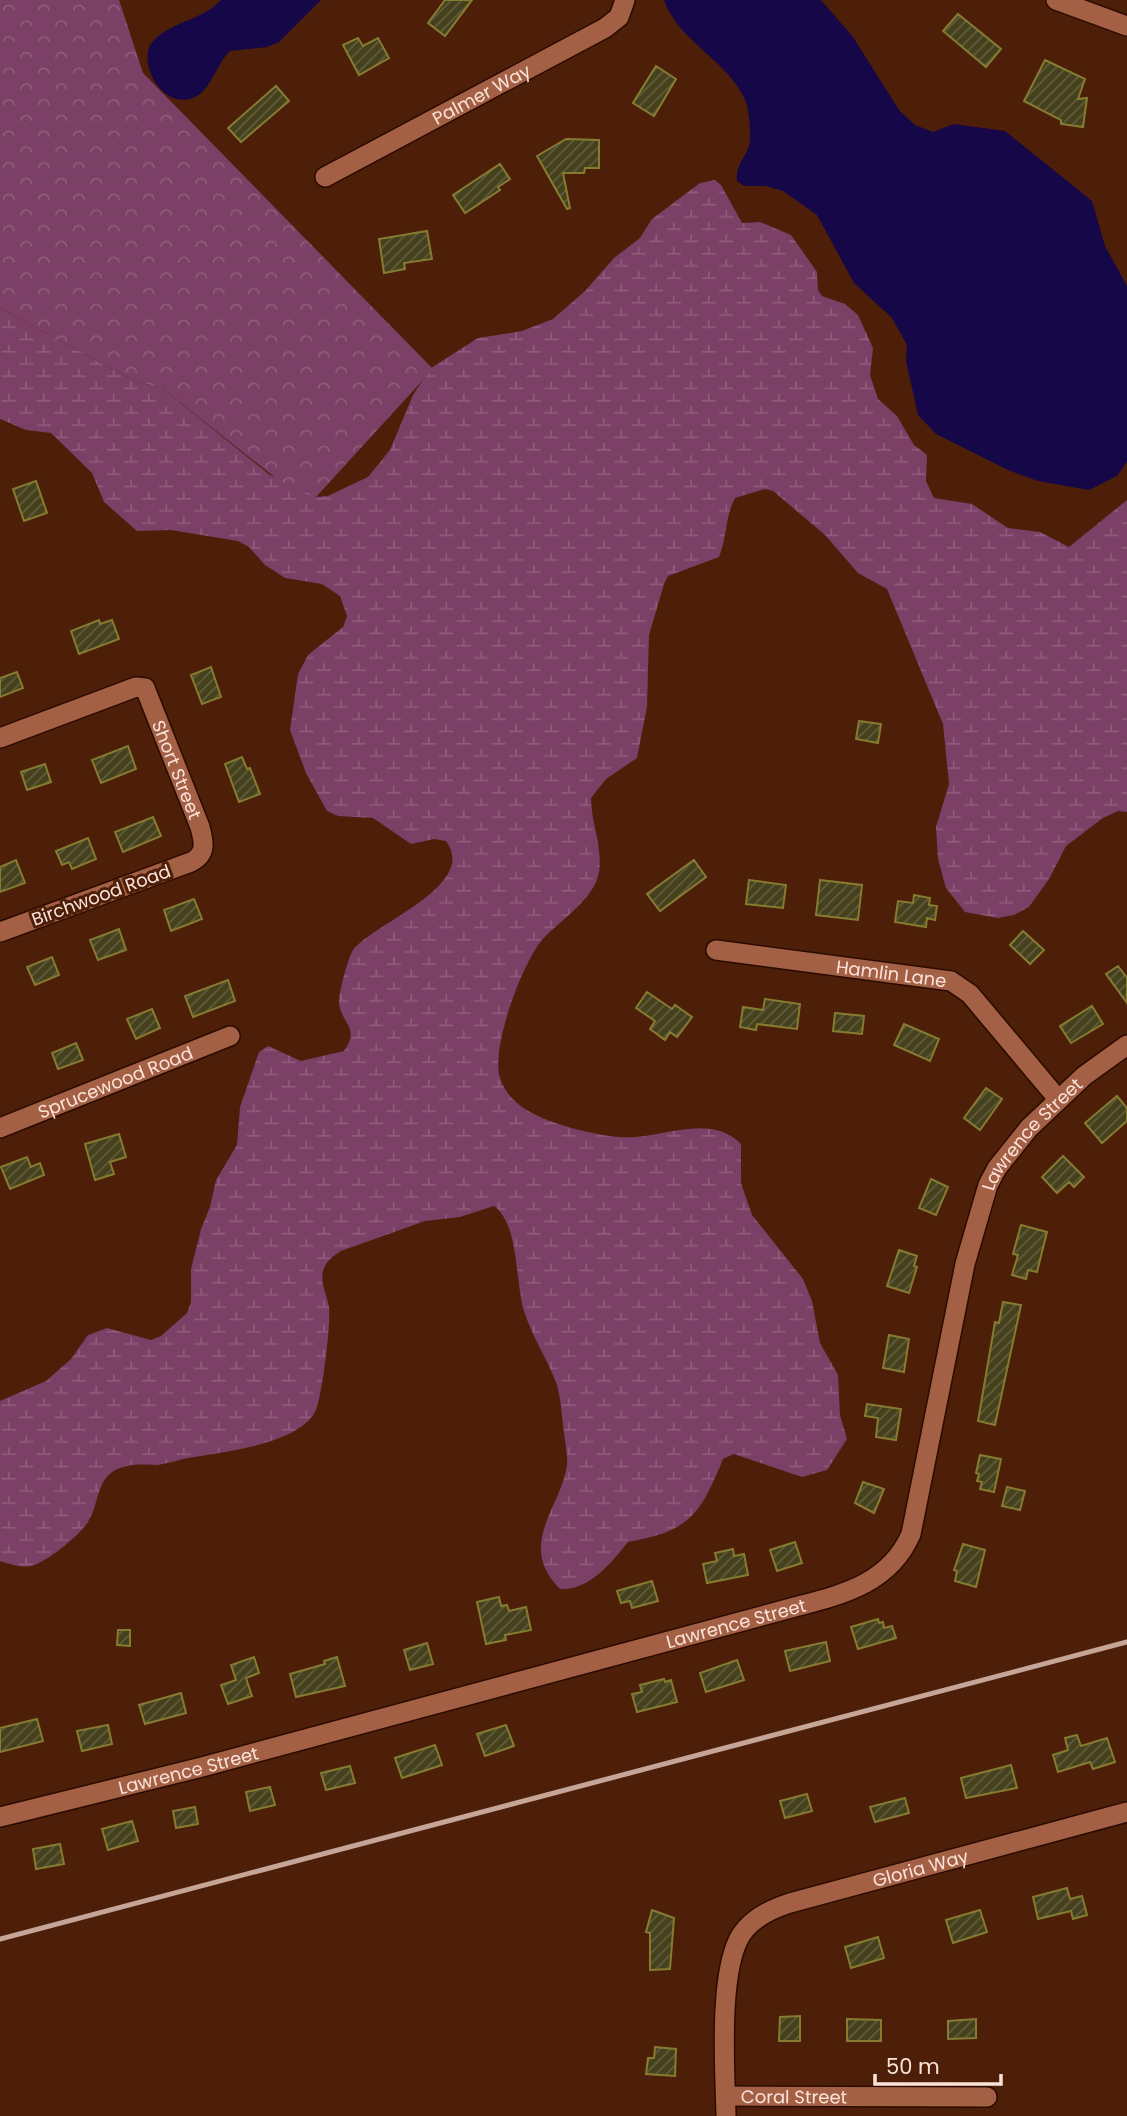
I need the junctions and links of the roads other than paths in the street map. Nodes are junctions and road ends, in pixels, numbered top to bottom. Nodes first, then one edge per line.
1 (625, 0) edge
2 (1056, 0) edge
3 (1127, 26) edge
4 (325, 177) dead end
5 (0, 738) edge
6 (201, 856) joint
7 (0, 932) edge
8 (716, 950) dead end
9 (230, 1036) dead end
10 (1127, 1045) edge
11 (1058, 1099) junction
12 (0, 1128) edge
13 (1127, 1812) edge
14 (0, 1817) edge
15 (726, 2096) junction
16 (987, 2097) dead end
17 (726, 2116) edge

1 - 4 street, Palmer Way
2 - 3 street
5 - 6 street, Short Street
6 - 7 street, Birchwood Road
8 - 11 street, Hamlin Lane
9 - 12 street, Sprucewood Road
10 - 11 street, Lawrence Street
11 - 14 street, Lawrence Street
13 - 15 street, Gloria Way
15 - 16 street, Coral Street
15 - 17 street

